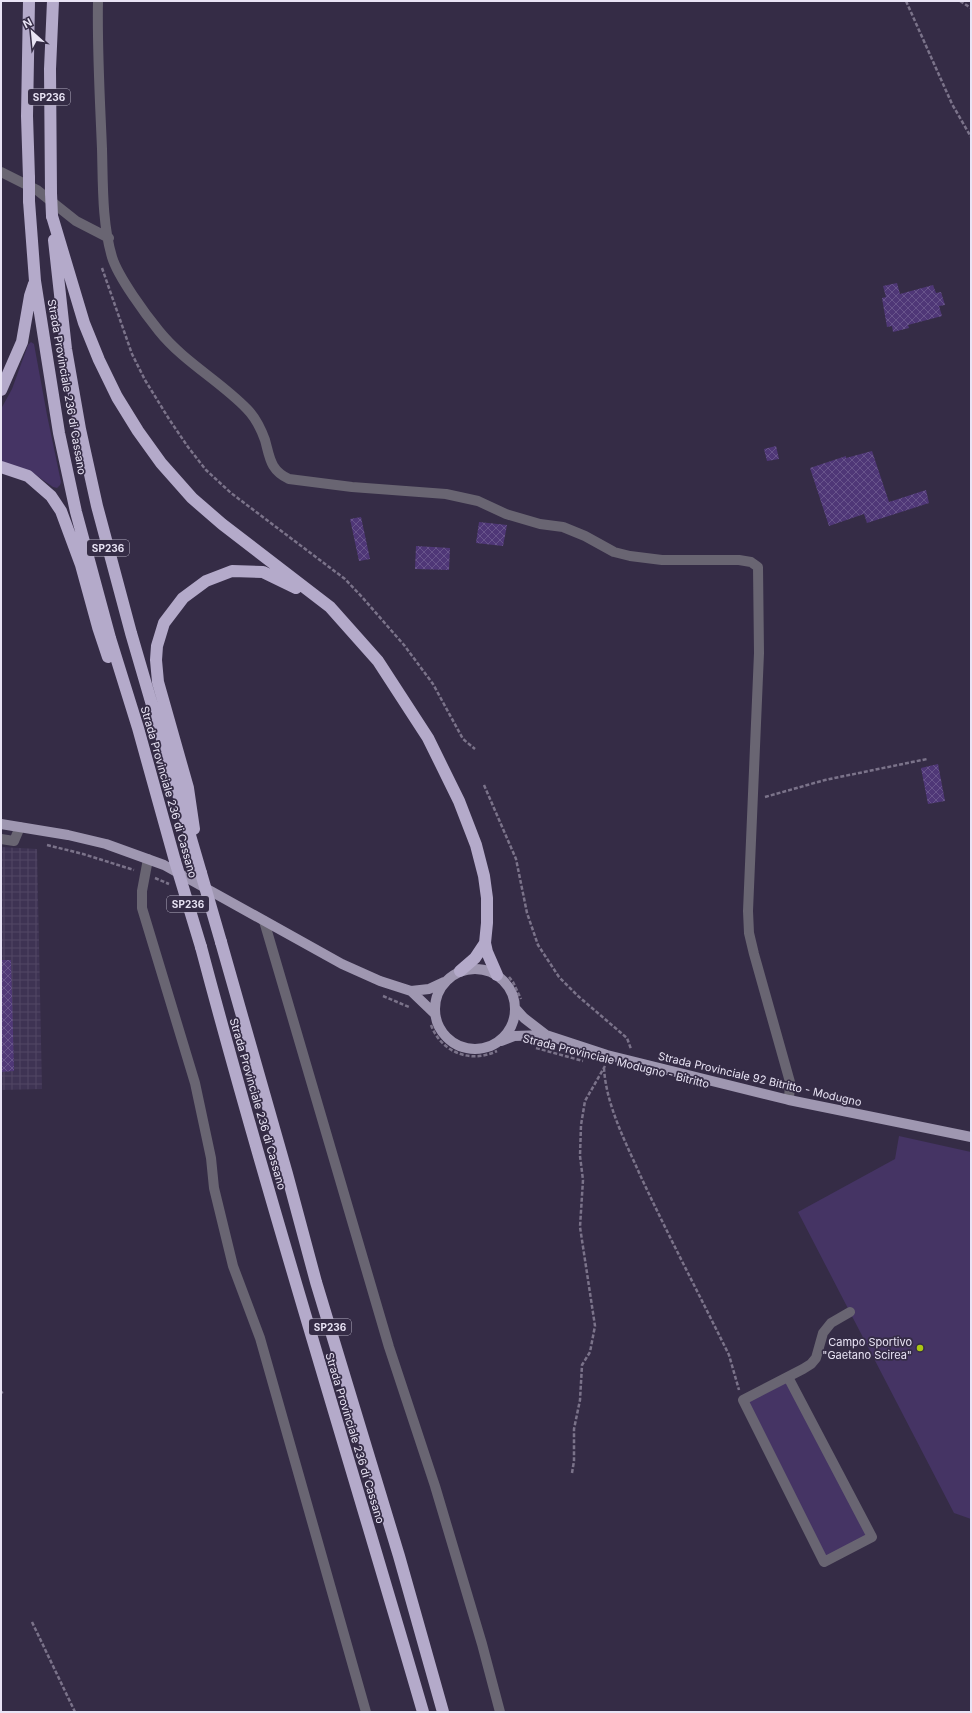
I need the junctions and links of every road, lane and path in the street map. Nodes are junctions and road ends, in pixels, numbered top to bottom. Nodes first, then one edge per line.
1 (29, 1) edge
2 (53, 1) edge
3 (98, 1) edge
4 (906, 1) edge
5 (960, 1) edge
6 (971, 8) edge
7 (971, 137) edge
8 (1, 172) edge
9 (52, 216) junction
10 (108, 238) junction
11 (102, 267) dead end
12 (35, 281) junction
13 (1, 390) edge
14 (1, 467) edge
15 (330, 607) junction
16 (138, 728) junction
17 (474, 749) dead end
18 (927, 759) dead end
19 (484, 785) dead end
20 (753, 801) junction
21 (1, 824) edge
22 (20, 827) junction
23 (1, 839) edge
24 (45, 844) dead end
25 (148, 859) junction
26 (201, 873) junction
27 (146, 874) junction
28 (175, 887) dead end
29 (264, 921) junction
30 (486, 943) junction
31 (460, 971) junction
32 (501, 974) junction
33 (444, 982) junction
34 (411, 991) junction
35 (381, 995) dead end
36 (519, 1007) junction
37 (415, 1009) dead end
38 (432, 1017) junction
39 (546, 1035) junction
40 (499, 1046) junction
41 (535, 1048) dead end
42 (630, 1061) junction
43 (589, 1063) dead end
44 (597, 1065) dead end
45 (604, 1067) junction
46 (612, 1069) dead end
47 (789, 1100) junction
48 (971, 1137) edge
49 (850, 1312) dead end
50 (788, 1377) junction
51 (743, 1400) junction
52 (572, 1473) dead end
53 (32, 1622) dead end
54 (416, 1689) junction
55 (75, 1712) edge
56 (366, 1712) edge
57 (418, 1712) edge
58 (423, 1712) edge
59 (443, 1712) edge
60 (500, 1712) edge

1 - 12 highway, Strada Provinciale 236 di Cassano / SP236, bridge
2 - 9 highway, Strada Provinciale 236 di Cassano / SP236, bridge
3 - 10 street
4 - 7 path
5 - 6 path
8 - 10 street
9 - 15 highway
9 - 26 highway, Strada Provinciale 236 di Cassano / SP236
10 - 20 street
11 - 17 path
12 - 13 highway
12 - 16 highway, Strada Provinciale 236 di Cassano / SP236
14 - 16 highway
15 - 26 highway
15 - 30 highway
16 - 54 highway, Strada Provinciale 236 di Cassano / SP236, bridge
18 - 20 path
19 - 42 path
20 - 47 street
21 - 22 main road
22 - 23 street
22 - 25 main road
24 - 27 path
25 - 27 street
25 - 29 main road
26 - 59 highway, Strada Provinciale 236 di Cassano / SP236, bridge
27 - 28 path
27 - 56 street
29 - 34 main road
29 - 60 street
30 - 31 highway
30 - 32 highway
31 - 32 main road
31 - 33 main road
32 - 36 main road
32 - 36 path
33 - 34 main road
33 - 38 main road
34 - 38 main road
35 - 37 path
36 - 39 main road
36 - 40 main road
38 - 40 main road
38 - 40 path
39 - 40 main road
39 - 42 main road, Strada Provinciale 92 Bitritto - Modugno
41 - 43 path, Strada Provinciale Modugno - Bitritto
42 - 47 main road, Strada Provinciale 92 Bitritto - Modugno
44 - 45 path, Strada Provinciale Modugno - Bitritto
45 - 46 path, Strada Provinciale Modugno - Bitritto
45 - 51 path
45 - 52 path
47 - 48 main road, Strada Provinciale 92 Bitritto - Modugno
49 - 50 street
50 - 51 street
50 - 51 street
53 - 55 path
54 - 57 highway
54 - 58 highway, Strada Provinciale 236 di Cassano / SP236

